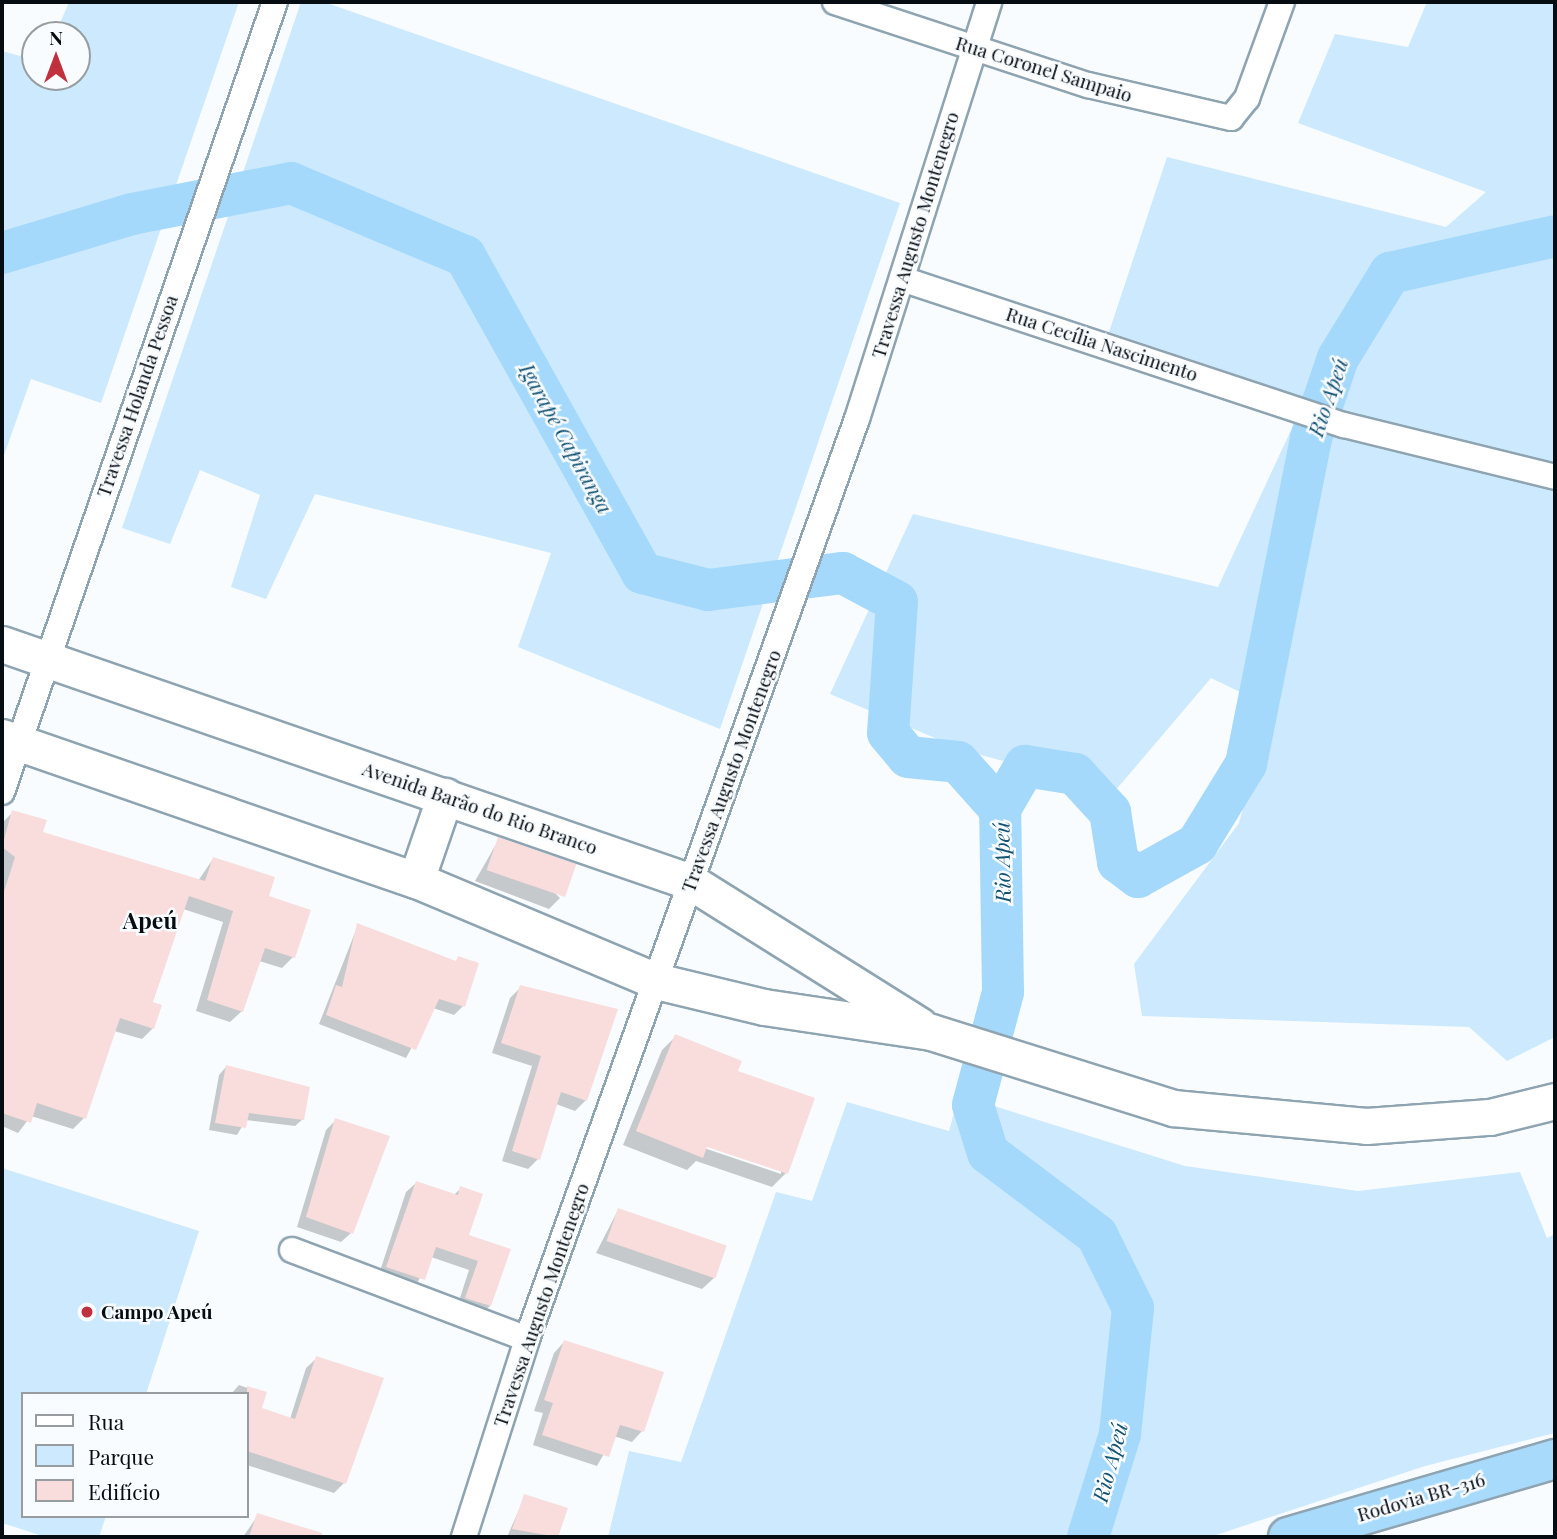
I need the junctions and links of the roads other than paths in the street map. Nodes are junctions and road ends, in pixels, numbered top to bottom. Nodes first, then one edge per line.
1 (275, 2) edge
2 (835, 2) edge
3 (989, 2) edge
4 (1282, 2) edge
5 (973, 48) junction
6 (902, 279) junction
7 (1555, 477) edge
8 (2, 644) edge
9 (46, 658) junction
10 (10, 740) edge
11 (2, 792) edge
12 (445, 796) junction
13 (416, 880) junction
14 (691, 882) junction
15 (656, 981) junction
16 (943, 1036) junction
17 (1555, 1101) edge
18 (292, 1250) dead end
19 (527, 1339) junction
20 (1555, 1459) edge
21 (464, 1537) edge
22 (1288, 1537) edge

1 - 9 street, Travessa Holanda Pessoa
2 - 5 street, Rua Coronel Sampaio
3 - 5 street, Travessa Augusto Montenegro
4 - 5 street, Rua Coronel Sampaio
5 - 6 street, Travessa Augusto Montenegro
6 - 7 street, Rua Cecília Nascimento
6 - 14 street, Travessa Augusto Montenegro
8 - 9 main road, Avenida Barão do Rio Branco
9 - 10 street, Travessa Holanda Pessoa
9 - 12 main road, Avenida Barão do Rio Branco
10 - 11 street, Travessa Holanda Pessoa
10 - 13 main road, Avenida Barão do Rio Branco
12 - 13 main road
12 - 14 main road, Avenida Barão do Rio Branco
13 - 15 main road, Avenida Barão do Rio Branco
14 - 15 street, Travessa Augusto Montenegro
14 - 16 main road, Avenida Barão do Rio Branco
15 - 16 main road, Avenida Barão do Rio Branco
15 - 19 street, Travessa Augusto Montenegro
16 - 17 main road, Avenida Barão do Rio Branco
18 - 19 street
19 - 21 street, Travessa Augusto Montenegro
20 - 22 highway, Rodovia BR-316

